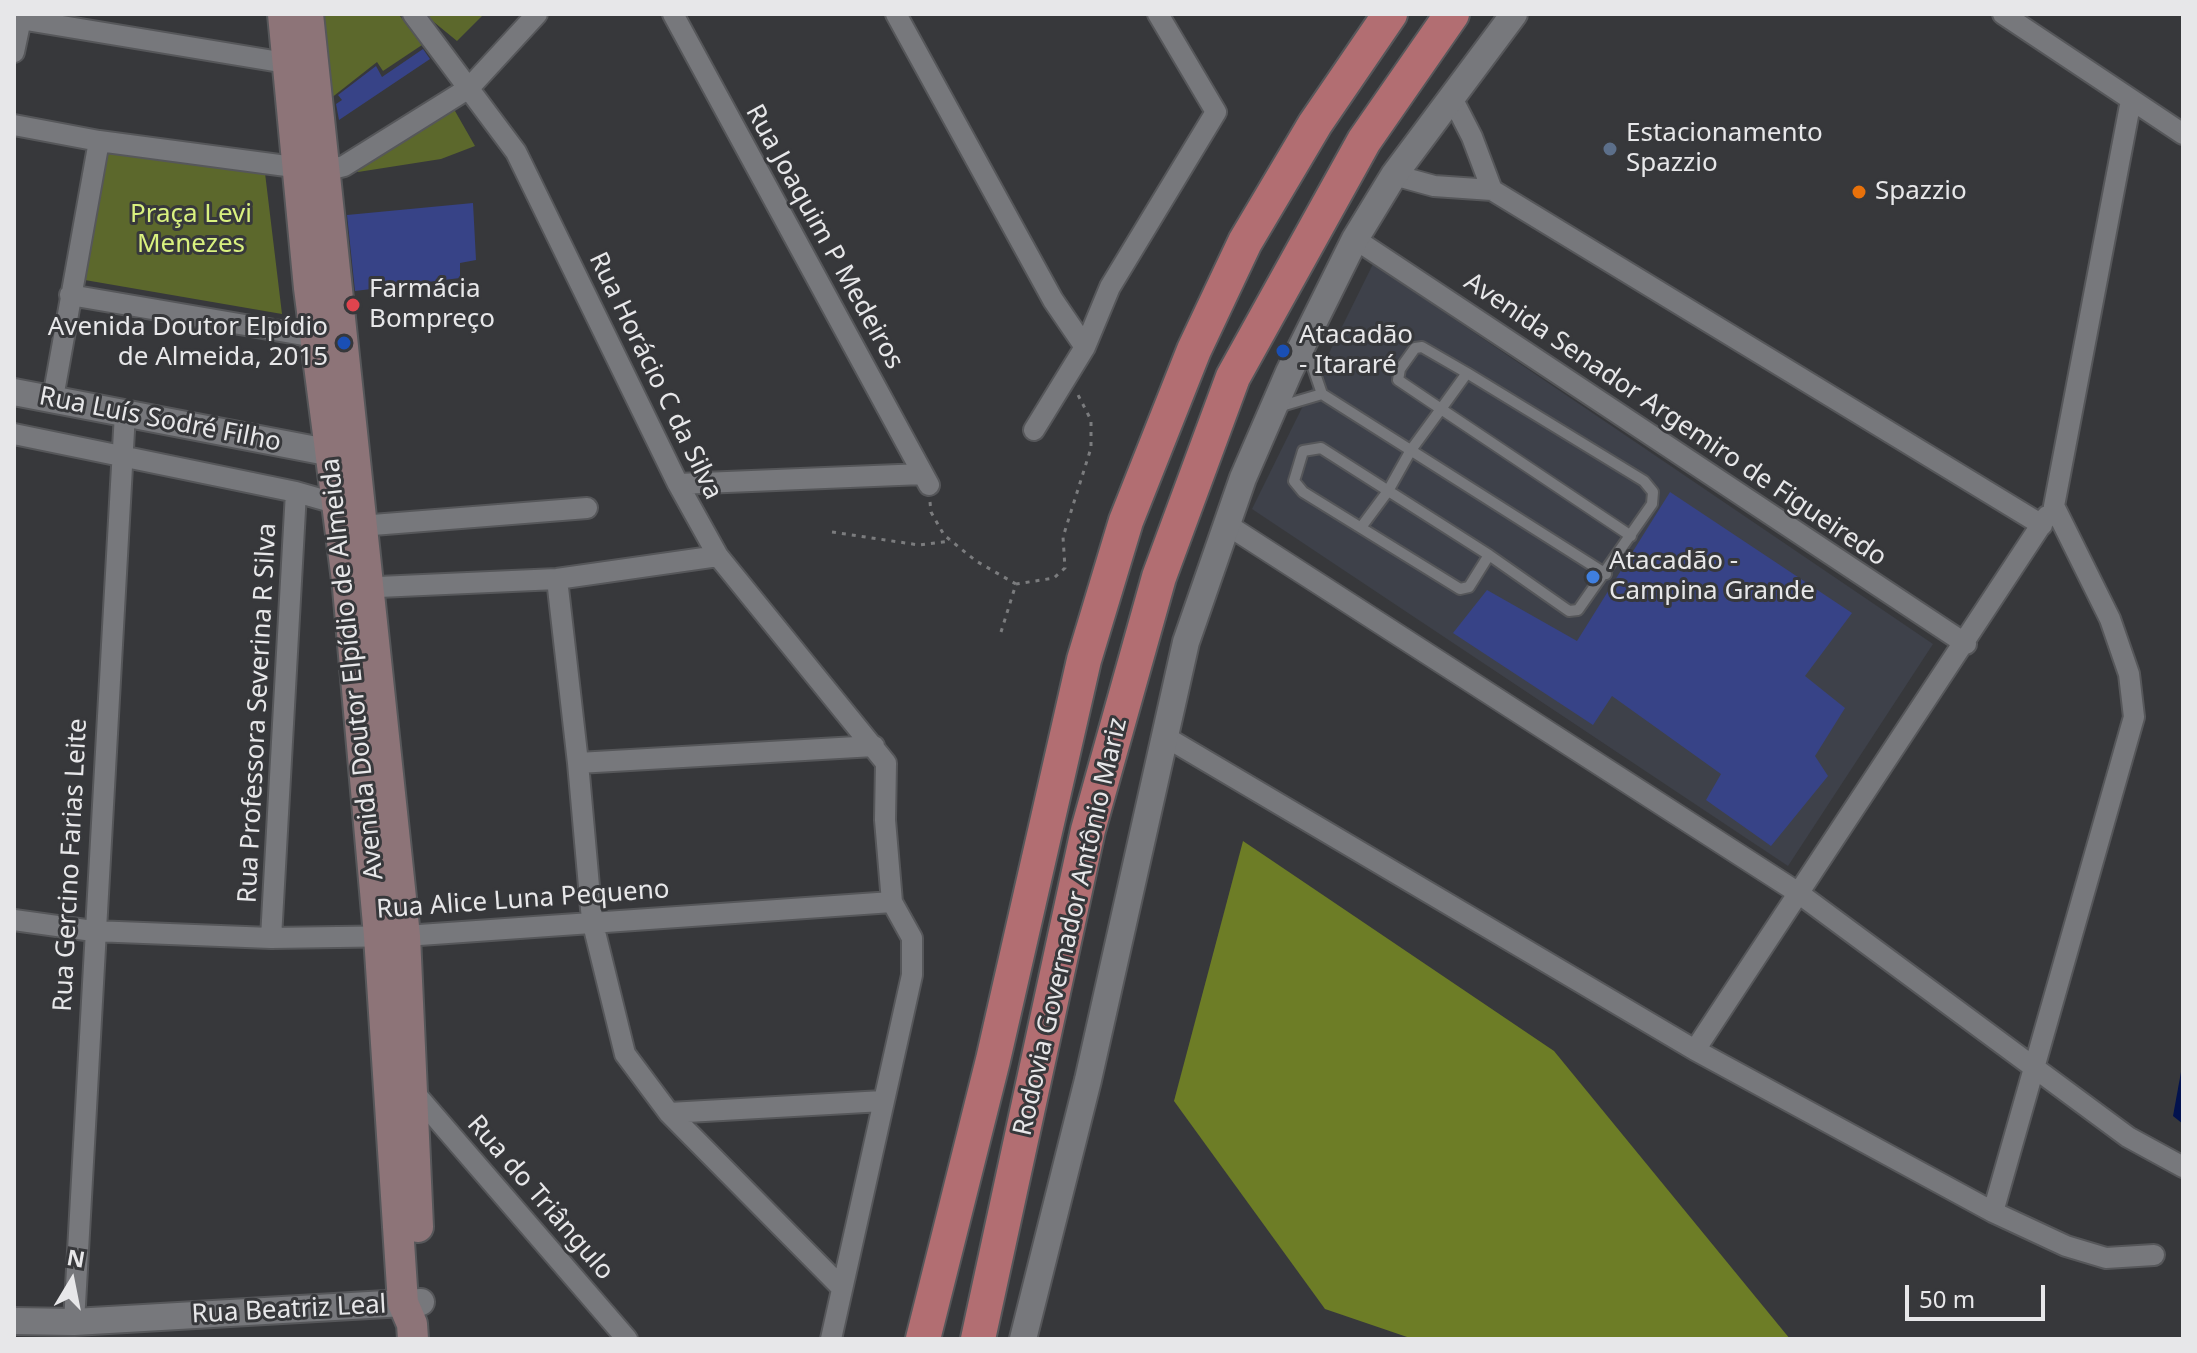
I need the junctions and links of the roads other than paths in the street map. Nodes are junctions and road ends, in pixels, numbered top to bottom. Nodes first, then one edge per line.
1 (283, 14) edge
2 (308, 14) edge
3 (413, 14) edge
4 (537, 14) edge
5 (673, 14) edge
6 (896, 14) edge
7 (1158, 14) edge
8 (1390, 14) edge
9 (1452, 14) edge
10 (1514, 14) edge
11 (2003, 14) edge
12 (17, 19) edge
13 (14, 52) edge
14 (286, 63) junction
15 (469, 88) junction
16 (1451, 96) junction
17 (2131, 100) junction
18 (14, 125) edge
19 (2183, 134) edge
20 (99, 141) junction
21 (311, 169) junction
22 (1394, 175) junction
23 (1492, 190) junction
24 (1355, 239) junction
25 (70, 295) junction
26 (315, 337) junction
27 (1304, 341) junction
28 (1085, 347) junction
29 (1467, 373) junction
30 (14, 392) edge
31 (1322, 394) junction
32 (53, 398) junction
33 (1272, 409) junction
34 (1441, 409) junction
35 (125, 413) junction
36 (1034, 430) dead end
37 (14, 434) edge
38 (1411, 450) junction
39 (342, 453) junction
40 (121, 455) junction
41 (678, 484) junction
42 (1388, 491) junction
43 (296, 492) junction
44 (338, 504) junction
45 (2054, 506) junction
46 (587, 508) dead end
47 (1226, 524) junction
48 (2042, 525) junction
49 (360, 526) junction
50 (1362, 526) junction
51 (1631, 536) junction
52 (1489, 555) junction
53 (718, 556) junction
54 (1606, 574) junction
55 (557, 579) junction
56 (358, 588) junction
57 (1966, 644) junction
58 (1164, 736) junction
59 (874, 746) junction
60 (578, 763) junction
61 (1797, 892) junction
62 (892, 902) junction
63 (14, 920) edge
64 (592, 920) junction
65 (93, 931) junction
66 (392, 936) junction
67 (271, 938) junction
68 (1695, 1050) junction
69 (2035, 1066) junction
70 (413, 1091) junction
71 (883, 1101) junction
72 (669, 1113) junction
73 (2183, 1167) edge
74 (1993, 1212) junction
75 (2154, 1255) dead end
76 (842, 1288) junction
77 (412, 1317) edge
78 (14, 1321) edge
79 (74, 1322) junction
80 (627, 1339) edge
81 (831, 1339) edge
82 (923, 1339) edge
83 (978, 1339) edge
84 (1023, 1339) edge

1 - 14 main road, Avenida Doutor Elpídio de Almeida
2 - 21 main road, Avenida Doutor Elpídio de Almeida
3 - 15 street, Rua Horácio C da Silva
4 - 15 street
5 - 41 street, Rua Joaquim P Medeiros
6 - 28 street
7 - 28 street
8 - 82 highway, Rodovia Governador Antônio Mariz
9 - 83 highway, Rodovia Governador Antônio Mariz
10 - 16 street
11 - 17 street
12 - 13 street
12 - 14 street
14 - 21 main road, Avenida Doutor Elpídio de Almeida
15 - 21 street
15 - 41 street, Rua Horácio C da Silva
16 - 22 street
16 - 23 street
17 - 19 street
17 - 45 street
18 - 20 street
20 - 21 street
20 - 25 street
21 - 26 main road, Avenida Doutor Elpídio de Almeida
21 - 39 main road, Avenida Doutor Elpídio de Almeida
22 - 23 street
22 - 24 street
23 - 48 street
24 - 27 street
24 - 57 street, Avenida Senador Argemiro de Figueiredo
25 - 26 street
25 - 32 street
26 - 39 main road, Avenida Doutor Elpídio de Almeida
27 - 31 lane
27 - 33 street
28 - 36 street
29 - 34 lane
29 - 34 lane
29 - 51 lane
30 - 32 street, Rua Luís Sodré Filho
31 - 33 lane
31 - 38 lane
32 - 35 street, Rua Luís Sodré Filho
33 - 47 street
34 - 38 lane
34 - 51 lane
35 - 39 street, Rua Luís Sodré Filho
35 - 40 street, Rua Gercino Farias Leite
37 - 40 street
38 - 42 lane
38 - 54 lane
39 - 44 main road, Avenida Doutor Elpídio de Almeida
39 - 49 main road, Avenida Doutor Elpídio de Almeida
40 - 43 street
40 - 65 street, Rua Gercino Farias Leite
41 - 53 street, Rua Horácio C da Silva
42 - 50 lane
42 - 50 lane
42 - 52 lane
43 - 44 street
43 - 67 street, Rua Professora Severina R Silva
44 - 56 main road, Avenida Doutor Elpídio de Almeida
45 - 48 street
45 - 69 street
46 - 49 street
47 - 58 street
47 - 61 street
48 - 57 street
49 - 56 main road, Avenida Doutor Elpídio de Almeida
50 - 52 lane
51 - 54 lane
52 - 54 lane
53 - 55 street
53 - 59 street, Rua Horácio C da Silva
55 - 56 street
55 - 60 street
56 - 66 main road, Avenida Doutor Elpídio de Almeida
57 - 61 street
58 - 68 street
58 - 84 street
59 - 60 street
59 - 62 street
60 - 64 street
61 - 68 street
61 - 69 street
62 - 64 street, Rua Alice Luna Pequeno
62 - 71 street
63 - 65 street, Rua Alice Luna Pequeno
64 - 66 street, Rua Alice Luna Pequeno
64 - 72 street
65 - 67 street, Rua Alice Luna Pequeno
65 - 79 street, Rua Gercino Farias Leite
66 - 67 street, Rua Alice Luna Pequeno
66 - 70 main road, Avenida Doutor Elpídio de Almeida
66 - 77 main road, Avenida Doutor Elpídio de Almeida
68 - 74 street
69 - 73 street
69 - 74 street
70 - 77 main road, Avenida Doutor Elpídio de Almeida
70 - 80 street, Rua do Triângulo
71 - 72 street
71 - 76 street
72 - 76 street
74 - 75 street
76 - 81 street
77 - 79 street, Rua Beatriz Leal
78 - 79 street, Rua Beatriz Leal

